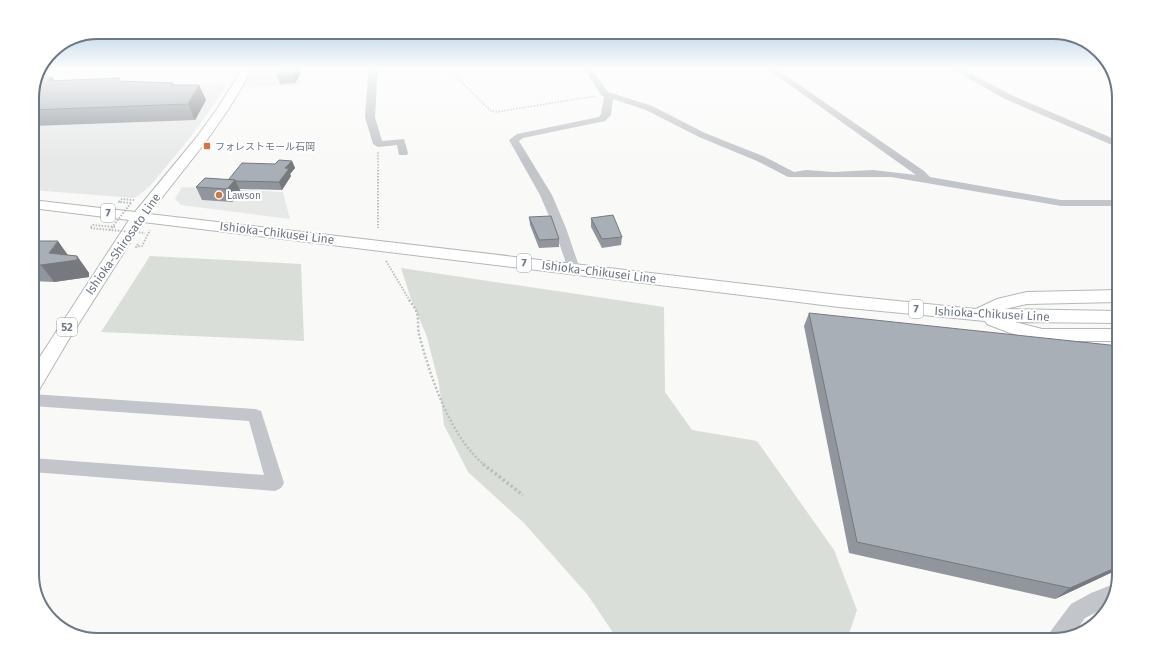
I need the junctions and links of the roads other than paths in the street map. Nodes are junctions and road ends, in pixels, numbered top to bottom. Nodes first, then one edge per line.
1 (229, 99) edge
2 (371, 99) edge
3 (607, 99) edge
4 (621, 99) edge
5 (815, 99) edge
6 (1013, 99) edge
7 (1112, 142) edge
8 (403, 153) dead end
9 (926, 179) junction
10 (1112, 203) edge
11 (39, 205) edge
12 (141, 221) junction
13 (574, 269) junction
14 (1112, 296) edge
15 (979, 315) junction
16 (1112, 317) edge
17 (1112, 335) edge
18 (39, 373) edge
19 (39, 400) edge
20 (39, 466) edge
21 (1107, 597) edge
22 (1062, 632) edge

1 - 12 main road, Ishioka-Shirosato Line / 52
2 - 8 street
3 - 13 street
4 - 9 street
5 - 9 street
6 - 7 street
9 - 10 street
11 - 12 main road, Ishioka-Chikusei Line / 7
12 - 13 main road, Ishioka-Chikusei Line / 7
12 - 18 main road, Ishioka-Shirosato Line / 52
13 - 15 main road, Ishioka-Chikusei Line / 7
14 - 15 main road
15 - 16 main road, Ishioka-Chikusei Line / 7
15 - 17 main road
19 - 20 street
21 - 22 street

